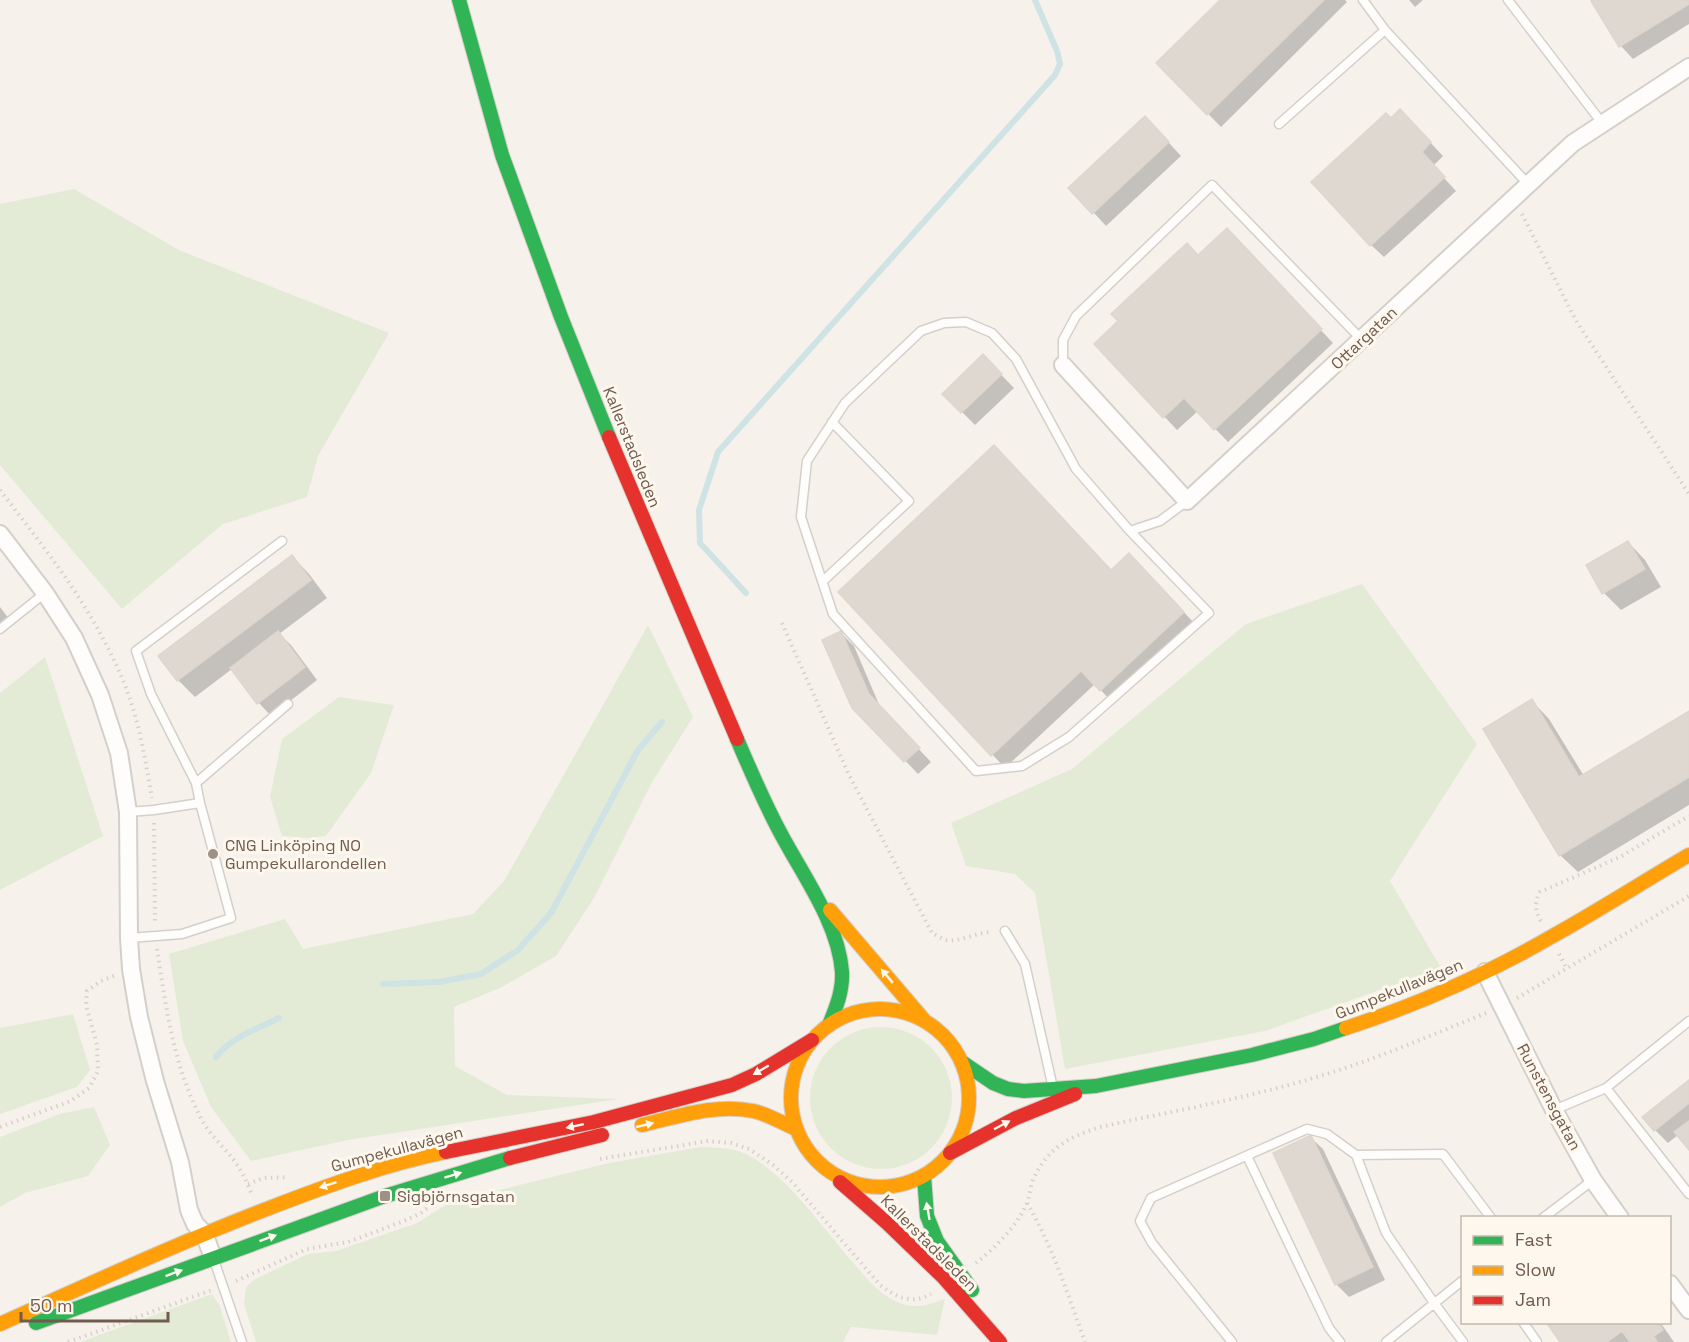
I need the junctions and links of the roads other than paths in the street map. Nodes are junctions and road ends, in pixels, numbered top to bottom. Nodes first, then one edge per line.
1 (459, 0) edge
2 (1363, 0) edge
3 (1508, 0) edge
4 (1385, 30) junction
5 (1689, 67) edge
6 (1602, 123) junction
7 (1279, 124) dead end
8 (1528, 184) junction
9 (1362, 339) junction
10 (1064, 365) joint
11 (832, 422) junction
12 (1188, 501) junction
13 (1130, 531) junction
14 (0, 534) edge
15 (282, 541) dead end
16 (823, 581) junction
17 (45, 593) junction
18 (0, 629) edge
19 (288, 704) dead end
20 (196, 783) junction
21 (200, 803) junction
22 (128, 812) junction
23 (1689, 855) edge
24 (814, 891) junction
25 (1005, 931) road end
26 (129, 938) junction
27 (1485, 972) junction
28 (924, 1021) junction
29 (1689, 1021) edge
30 (829, 1024) junction
31 (812, 1040) junction
32 (962, 1062) junction
33 (1096, 1086) junction
34 (1606, 1088) junction
35 (1053, 1089) junction
36 (1554, 1110) junction
37 (796, 1129) junction
38 (950, 1153) junction
39 (1356, 1155) junction
40 (1247, 1156) junction
41 (830, 1173) junction
42 (924, 1176) junction
43 (1593, 1180) junction
44 (1689, 1194) edge
45 (1490, 1216) edge
46 (1546, 1216) edge
47 (1619, 1216) edge
48 (204, 1233) junction
49 (213, 1258) junction
50 (1461, 1282) edge
51 (1671, 1285) edge
52 (1434, 1303) junction
53 (1689, 1310) edge
54 (0, 1324) edge
55 (1524, 1324) edge
56 (0, 1335) edge
57 (242, 1342) edge
58 (1000, 1342) edge
59 (1007, 1342) edge
60 (1232, 1342) edge
61 (1340, 1342) edge
62 (1386, 1342) edge
63 (1463, 1342) edge
64 (1537, 1342) edge

1 - 24 street, Kallerstadsleden
2 - 4 lane
3 - 6 lane
4 - 7 lane
4 - 8 lane
5 - 6 street, Ottargatan
6 - 8 street, Ottargatan
8 - 9 street, Ottargatan
9 - 10 lane
9 - 12 street, Ottargatan
10 - 12 street
11 - 13 lane
11 - 16 lane
11 - 16 lane
12 - 13 lane
13 - 16 lane
14 - 17 street
15 - 20 lane
17 - 18 lane
17 - 22 street
19 - 20 lane
20 - 21 lane
21 - 22 lane
21 - 26 lane
22 - 26 street
23 - 27 street, Gumpekullavägen
28 -> 24 street, Kallerstadsleden
24 - 30 street, Kallerstadsleden
25 - 35 lane
26 - 48 street
27 - 33 street, Gumpekullavägen
27 - 36 street, Runstensgatan
28 - 30 street
28 - 32 street
29 - 34 lane
30 - 31 street
31 - 37 street
31 -> 48 street, Gumpekullavägen
32 - 35 street, Gumpekullavägen
32 - 38 street
33 - 35 street, Gumpekullavägen
38 -> 33 street, Gumpekullavägen
34 - 36 lane
34 - 44 lane
36 - 43 street, Runstensgatan
37 - 41 street
49 -> 37 street
38 - 42 street
39 - 40 lane
39 - 45 lane
39 - 52 lane
40 - 60 lane
40 - 61 lane
41 - 42 street
41 - 58 street, Kallerstadsleden
59 -> 42 street, Kallerstadsleden
43 - 46 lane
43 - 47 street, Runstensgatan
48 - 49 street
48 - 54 street, Gumpekullavägen
56 -> 49 street
49 - 57 lane
50 - 52 lane
51 - 53 street
52 - 62 lane
52 - 63 lane
55 - 64 lane

